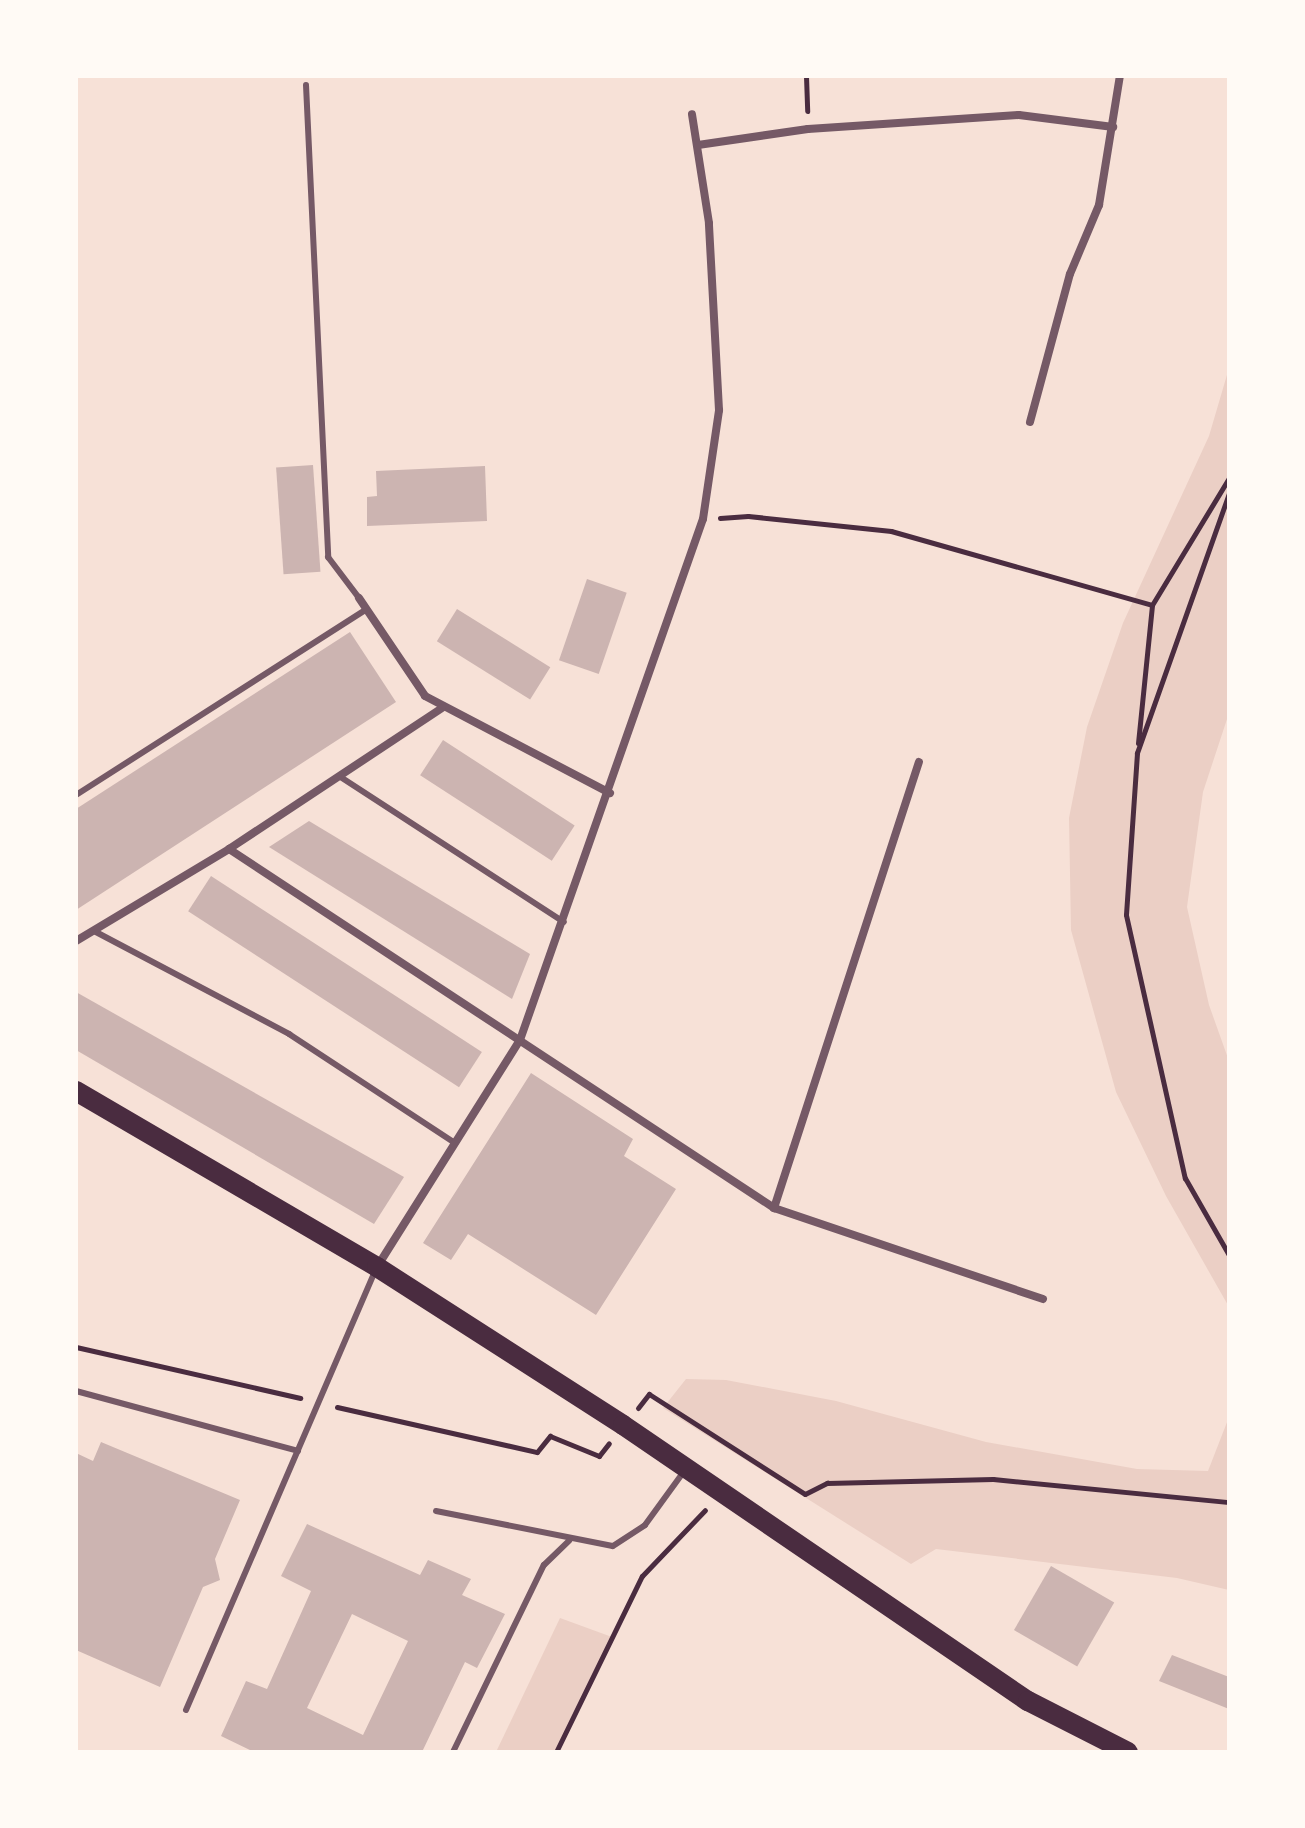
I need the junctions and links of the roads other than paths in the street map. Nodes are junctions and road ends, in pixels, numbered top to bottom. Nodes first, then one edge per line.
1 (1120, 76) edge
2 (306, 85) dead end
3 (692, 114) dead end
4 (1113, 127) junction
5 (698, 145) junction
6 (1030, 422) dead end
7 (359, 598) joint
8 (367, 609) junction
9 (442, 708) junction
10 (919, 762) dead end
11 (339, 776) junction
12 (610, 793) junction
13 (76, 795) edge
14 (229, 849) junction
15 (564, 922) junction
16 (94, 931) junction
17 (76, 941) edge
18 (520, 1040) junction
19 (76, 1091) edge
20 (455, 1143) junction
21 (774, 1208) junction
22 (377, 1267) junction
23 (1043, 1299) dead end
24 (76, 1391) edge
25 (298, 1451) junction
26 (685, 1470) junction
27 (436, 1511) dead end
28 (569, 1541) junction
29 (186, 1710) dead end
30 (453, 1752) edge
31 (1128, 1752) edge

1 - 4 street
2 - 7 lane
3 - 5 street
4 - 5 street
4 - 6 street
5 - 12 street
7 - 8 street
8 - 9 street
8 - 13 lane
9 - 11 street
9 - 12 street
10 - 21 street
11 - 14 street
11 - 15 lane
12 - 15 street
14 - 16 street
14 - 18 street
15 - 18 street
16 - 17 street
16 - 20 lane
18 - 20 street
18 - 21 street
19 - 22 main road
20 - 22 street
21 - 23 street
22 - 25 lane
22 - 26 main road
24 - 25 lane
25 - 29 lane
26 - 28 lane
26 - 31 main road
27 - 28 lane
28 - 30 lane

